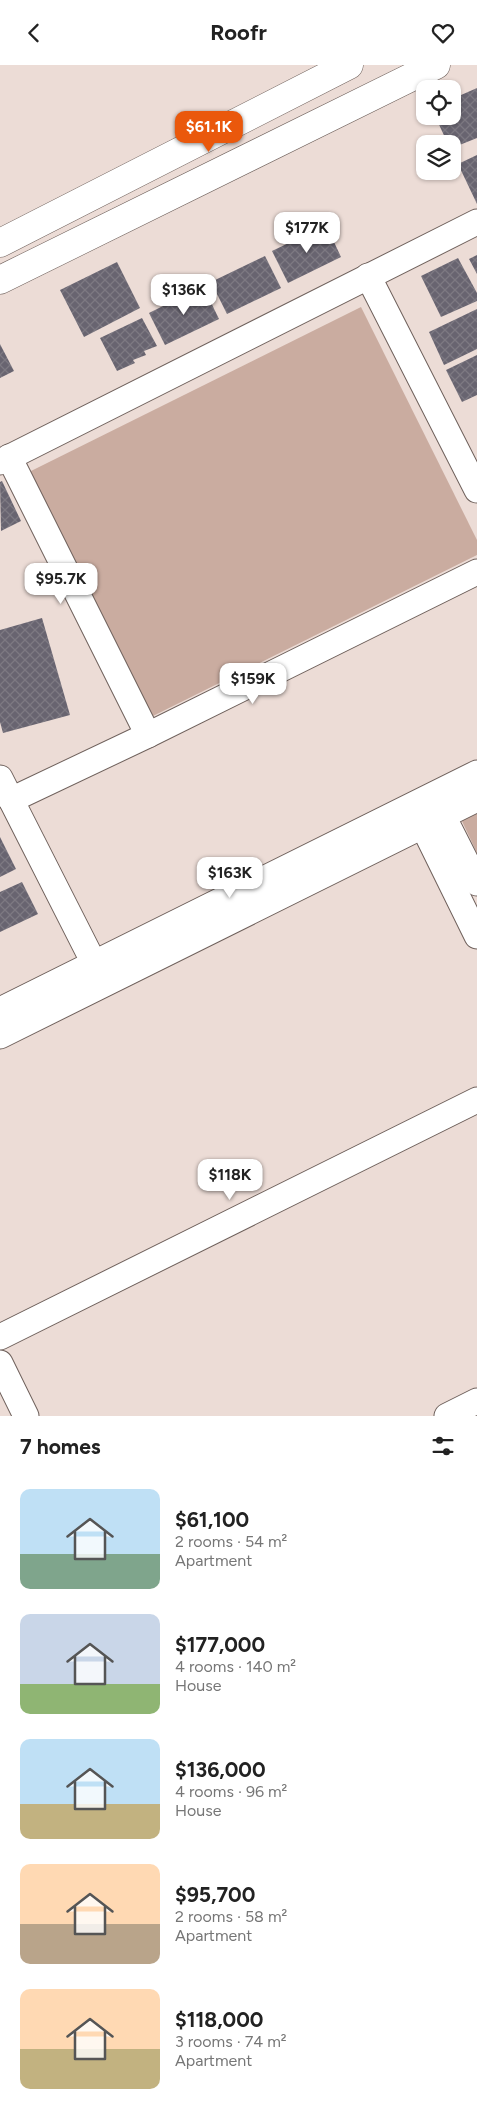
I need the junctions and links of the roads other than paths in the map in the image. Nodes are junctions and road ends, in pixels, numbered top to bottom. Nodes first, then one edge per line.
1 (349, 65) edge
2 (436, 65) edge
3 (477, 223) edge
4 (0, 243) edge
5 (368, 276) junction
6 (0, 280) edge
7 (5, 459) edge
8 (477, 490) edge
9 (477, 572) edge
10 (148, 735) junction
11 (477, 773) edge
12 (0, 778) edge
13 (477, 799) edge
14 (11, 800) junction
15 (428, 810) junction
16 (477, 883) edge
17 (477, 936) edge
18 (99, 974) junction
19 (0, 1010) edge
20 (0, 1036) edge
21 (477, 1100) edge
22 (0, 1337) edge
23 (0, 1363) edge
24 (477, 1401) edge
25 (26, 1416) edge
26 (447, 1416) edge

1 - 4 street
2 - 6 street
3 - 5 street
5 - 7 street
5 - 8 street
7 - 10 street
9 - 10 street
10 - 14 street
11 - 15 street
12 - 14 street
13 - 15 street
14 - 18 street
15 - 16 street
15 - 17 street
15 - 18 street
18 - 19 street
18 - 20 street
21 - 22 street
23 - 25 street
24 - 26 street

